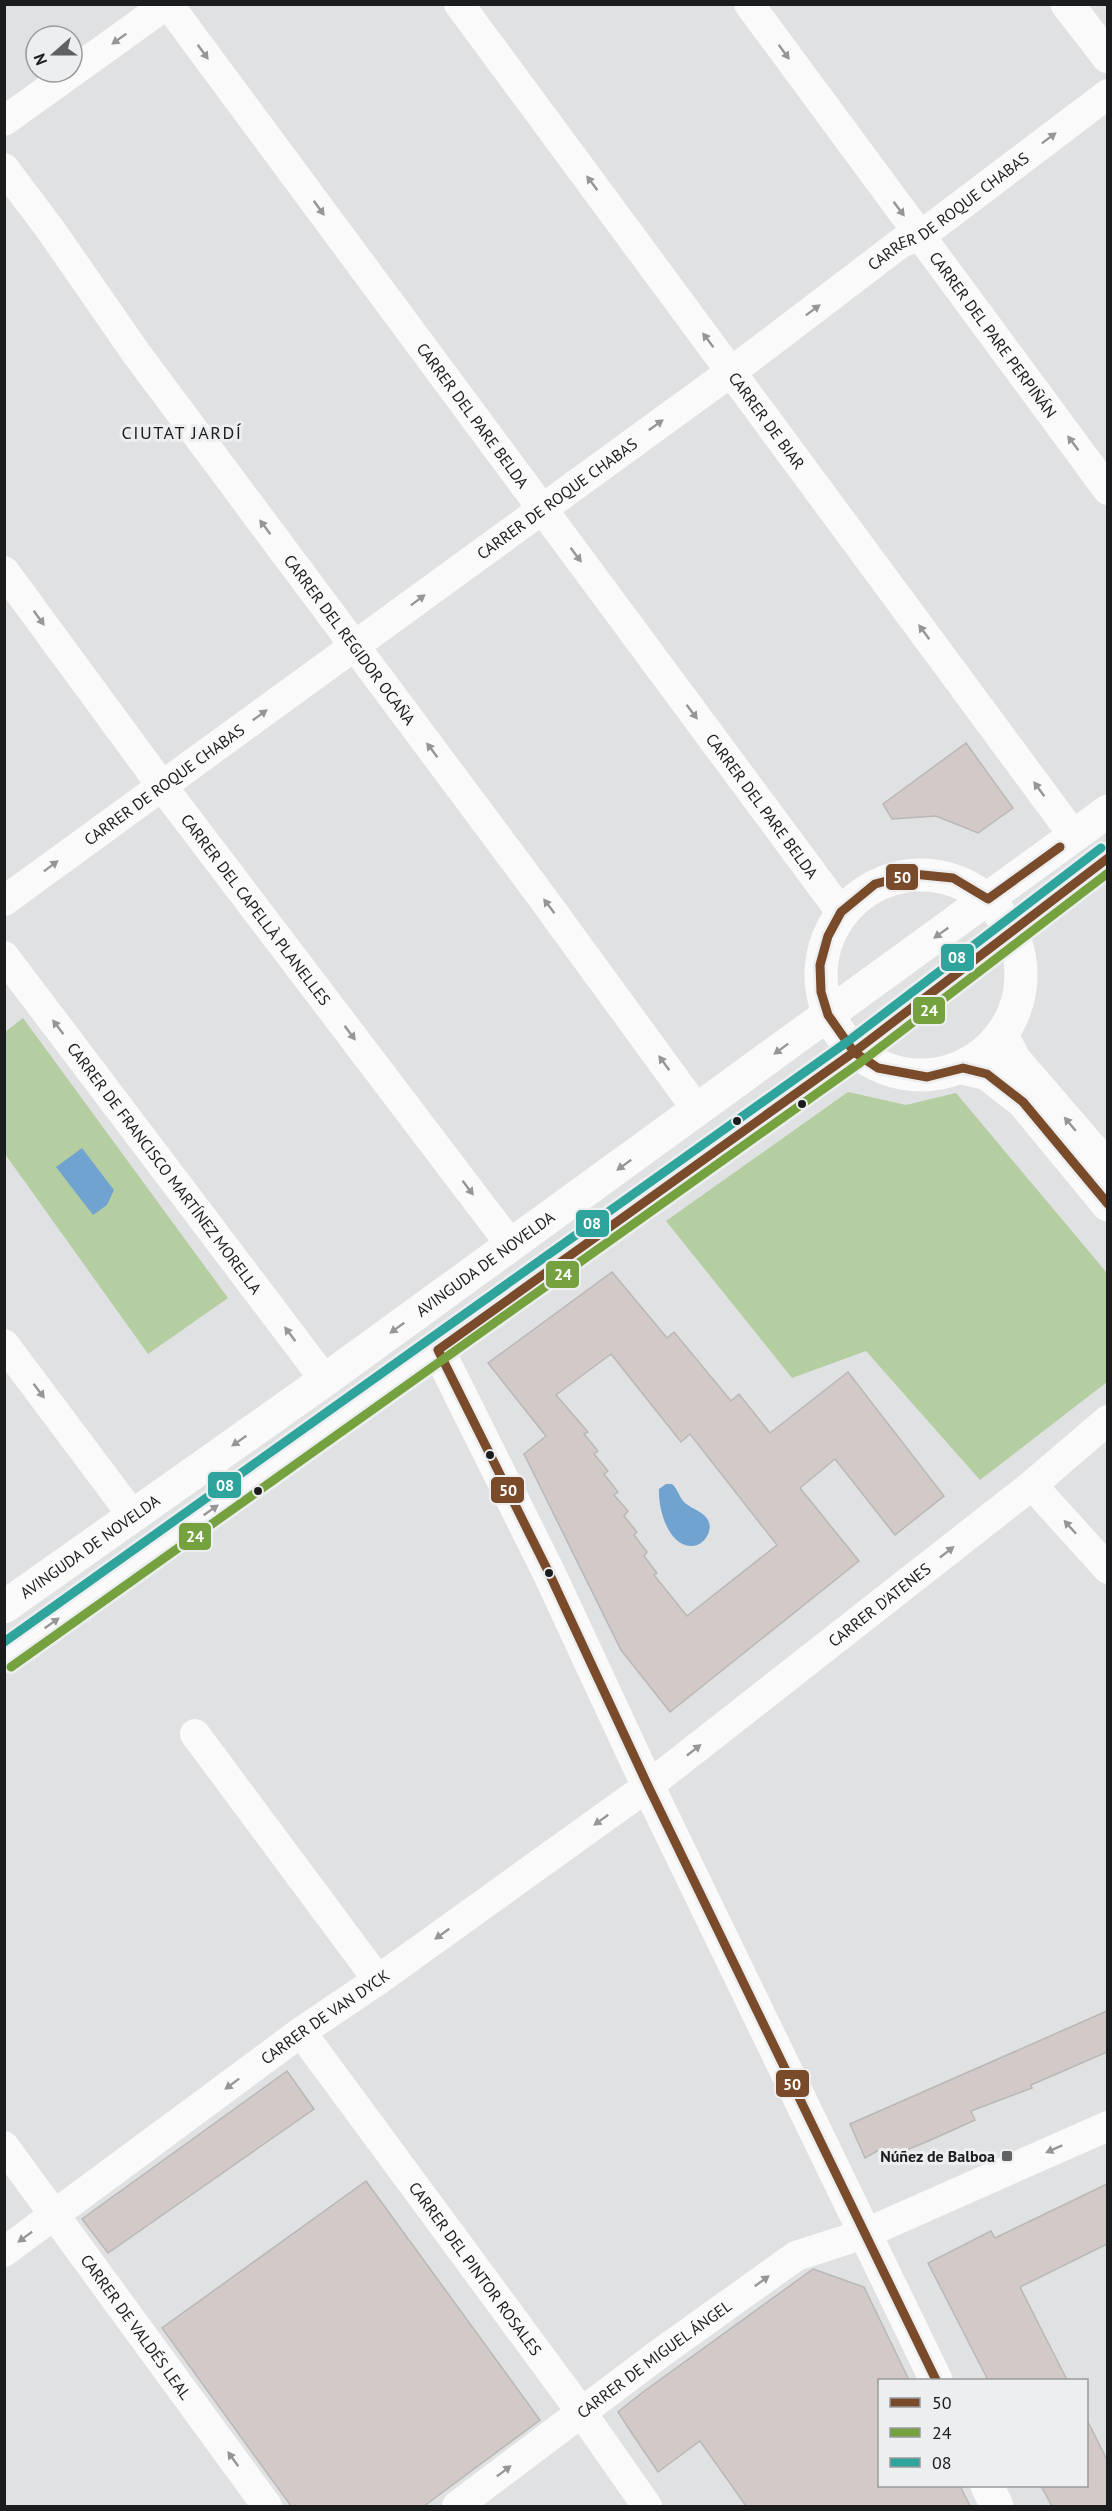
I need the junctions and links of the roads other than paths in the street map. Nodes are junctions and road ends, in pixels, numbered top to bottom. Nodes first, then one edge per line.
1 (167, 4) edge
2 (459, 4) edge
3 (749, 4) edge
4 (1067, 4) edge
5 (1107, 57) edge
6 (1107, 94) edge
7 (4, 121) edge
8 (4, 168) edge
9 (919, 237) junction
10 (732, 371) junction
11 (1107, 490) edge
12 (541, 508) junction
13 (4, 571) edge
14 (356, 646) junction
15 (162, 786) junction
16 (1107, 811) edge
17 (1074, 836) junction
18 (1107, 858) edge
19 (988, 899) junction
20 (4, 901) edge
21 (841, 912) junction
22 (1011, 930) junction
23 (4, 956) edge
24 (828, 1014) junction
25 (1003, 1035) junction
26 (854, 1052) junction
27 (963, 1068) junction
28 (698, 1111) junction
29 (1107, 1168) edge
30 (1107, 1205) edge
31 (511, 1245) junction
32 (4, 1344) edge
33 (438, 1350) junction
34 (325, 1380) junction
35 (1107, 1420) edge
36 (1032, 1485) junction
37 (132, 1516) junction
38 (1107, 1569) edge
39 (4, 1608) edge
40 (4, 1657) edge
41 (195, 1734) dead end
42 (648, 1786) junction
43 (378, 1980) junction
44 (301, 2032) junction
45 (1107, 2126) edge
46 (4, 2146) edge
47 (55, 2215) junction
48 (864, 2234) junction
49 (4, 2252) edge
50 (936, 2379) edge
51 (582, 2413) junction
52 (988, 2487) edge
53 (267, 2506) edge
54 (457, 2506) edge
55 (647, 2506) edge
56 (998, 2506) edge

1 -> 7 street
1 -> 12 street, CARRER DEL PARE BELDA
10 -> 2 street, CARRER DE BIAR
3 -> 9 street, CARRER DEL PARE PERPIÑÁN
4 - 5 main road
9 -> 6 street, CARRER DE ROQUE CHABAS
14 -> 8 street, CARRER DEL REGIDOR OCAÑA
10 -> 9 street, CARRER DE ROQUE CHABAS
11 -> 9 street, CARRER DEL PARE PERPIÑÁN
12 -> 10 street, CARRER DE ROQUE CHABAS
17 -> 10 street, CARRER DE BIAR
14 -> 12 street, CARRER DE ROQUE CHABAS
12 -> 21 street, CARRER DEL PARE BELDA
13 -> 15 street, CARRER DEL CAPELLÀ PLANELLES
15 -> 14 street, CARRER DE ROQUE CHABAS
28 -> 14 street, CARRER DEL REGIDOR OCAÑA
20 -> 15 street, CARRER DE ROQUE CHABAS
15 -> 31 street, CARRER DEL CAPELLÀ PLANELLES
16 - 17 main road, AVINGUDA DE NOVELDA
17 - 19 main road, AVINGUDA DE NOVELDA
18 - 22 main road
19 - 21 main road
19 - 22 main road
19 -> 24 main road, AVINGUDA DE NOVELDA
21 - 24 main road
22 - 25 main road
22 - 26 main road
34 -> 23 street, CARRER DE FRANCISCO MARTÍNEZ MORELLA
24 - 26 main road
24 -> 28 main road, AVINGUDA DE NOVELDA
25 - 27 main road
29 -> 25 main road
26 - 27 main road
26 - 33 main road
27 - 30 main road
28 -> 31 main road, AVINGUDA DE NOVELDA
31 -> 34 main road, AVINGUDA DE NOVELDA
32 -> 37 street
40 -> 33 main road
33 - 42 main road
34 -> 37 main road, AVINGUDA DE NOVELDA
35 - 36 street, CARRER D'ATENES
38 -> 36 street
42 -> 36 street, CARRER D'ATENES
37 - 39 main road, AVINGUDA DE NOVELDA
41 - 43 street
42 -> 43 street, CARRER DE VAN DYCK
42 - 48 main road
43 - 44 street, CARRER DE VAN DYCK
44 -> 47 street, CARRER DE VAN DYCK
44 - 51 street, CARRER DEL PINTOR ROSALES
45 -> 48 street, CARRER DE MIGUEL ÁNGEL
46 - 47 street, CARRER DE VALDÉS LEAL
47 -> 49 street, CARRER DE VAN DYCK
53 -> 47 street, CARRER DE VALDÉS LEAL
48 - 50 main road
51 -> 48 street, CARRER DE MIGUEL ÁNGEL
54 -> 51 street, CARRER DE MIGUEL ÁNGEL
51 - 55 street, CARRER DEL PINTOR ROSALES
52 - 56 main road

